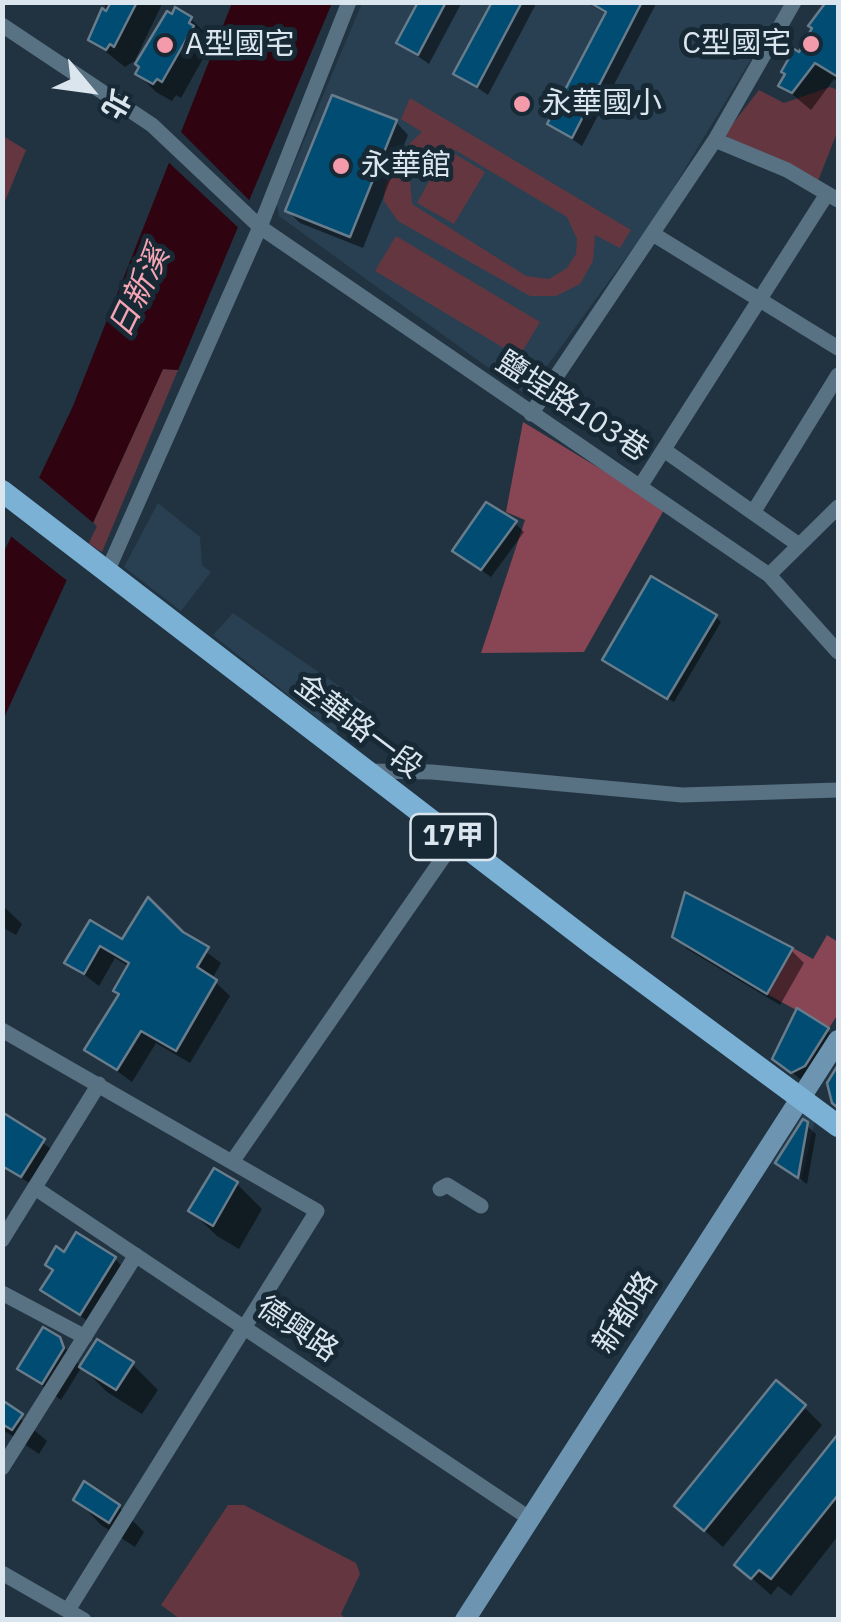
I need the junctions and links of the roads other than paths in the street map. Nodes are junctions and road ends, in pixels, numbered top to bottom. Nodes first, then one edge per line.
1 (349, 2) edge
2 (794, 2) edge
3 (2, 25) edge
4 (715, 140) junction
5 (833, 197) edge
6 (256, 223) junction
7 (653, 234) junction
8 (758, 298) junction
9 (838, 348) edge
10 (838, 375) edge
11 (531, 414) junction
12 (664, 450) junction
13 (641, 485) junction
14 (2, 491) edge
15 (838, 507) edge
16 (754, 511) junction
17 (799, 546) junction
18 (107, 572) junction
19 (769, 575) junction
20 (838, 652) edge
21 (368, 771) junction
22 (838, 790) edge
23 (456, 840) junction
24 (2, 1030) edge
25 (838, 1040) edge
26 (99, 1084) junction
27 (802, 1099) junction
28 (838, 1126) edge
29 (232, 1162) junction
30 (35, 1188) junction
31 (440, 1189) dead end
32 (481, 1206) dead end
33 (2, 1240) edge
34 (136, 1255) junction
35 (2, 1293) edge
36 (244, 1328) junction
37 (85, 1337) junction
38 (2, 1468) edge
39 (529, 1518) junction
40 (2, 1574) edge
41 (68, 1610) junction
42 (84, 1620) edge
43 (465, 1620) edge

1 - 6 street
2 - 4 street
3 - 6 street, 鹽埕路103巷
4 - 5 street
4 - 7 street
5 - 8 street
6 - 11 street, 鹽埕路103巷
6 - 18 street
7 - 8 street
7 - 11 street
8 - 9 street
8 - 12 street
10 - 16 street
11 - 13 street, 鹽埕路103巷
12 - 13 street
12 - 16 street, 鹽埕路103巷
13 - 19 street, 鹽埕路103巷
14 - 18 main road, 金華路一段 / 17甲
15 - 17 street
16 - 17 street, 鹽埕路103巷
17 - 19 street
18 - 21 main road, 金華路一段 / 17甲
19 - 20 street, 鹽埕路103巷
21 - 22 street
21 - 23 main road, 金華路一段 / 17甲
23 - 27 main road, 金華路一段 / 17甲
23 - 29 street
24 - 26 street
25 - 27 street, 新都路
26 - 29 street
26 - 30 street
27 - 28 main road, 金華路一段 / 17甲
27 - 39 street, 新都路
29 - 36 street
30 - 33 street
30 - 34 street, 德興路
31 - 32 street
34 - 36 street, 德興路
34 - 37 street
35 - 37 street
36 - 39 street, 德興路
36 - 41 street
37 - 38 street
39 - 43 street, 新都路
40 - 41 street
41 - 42 street

